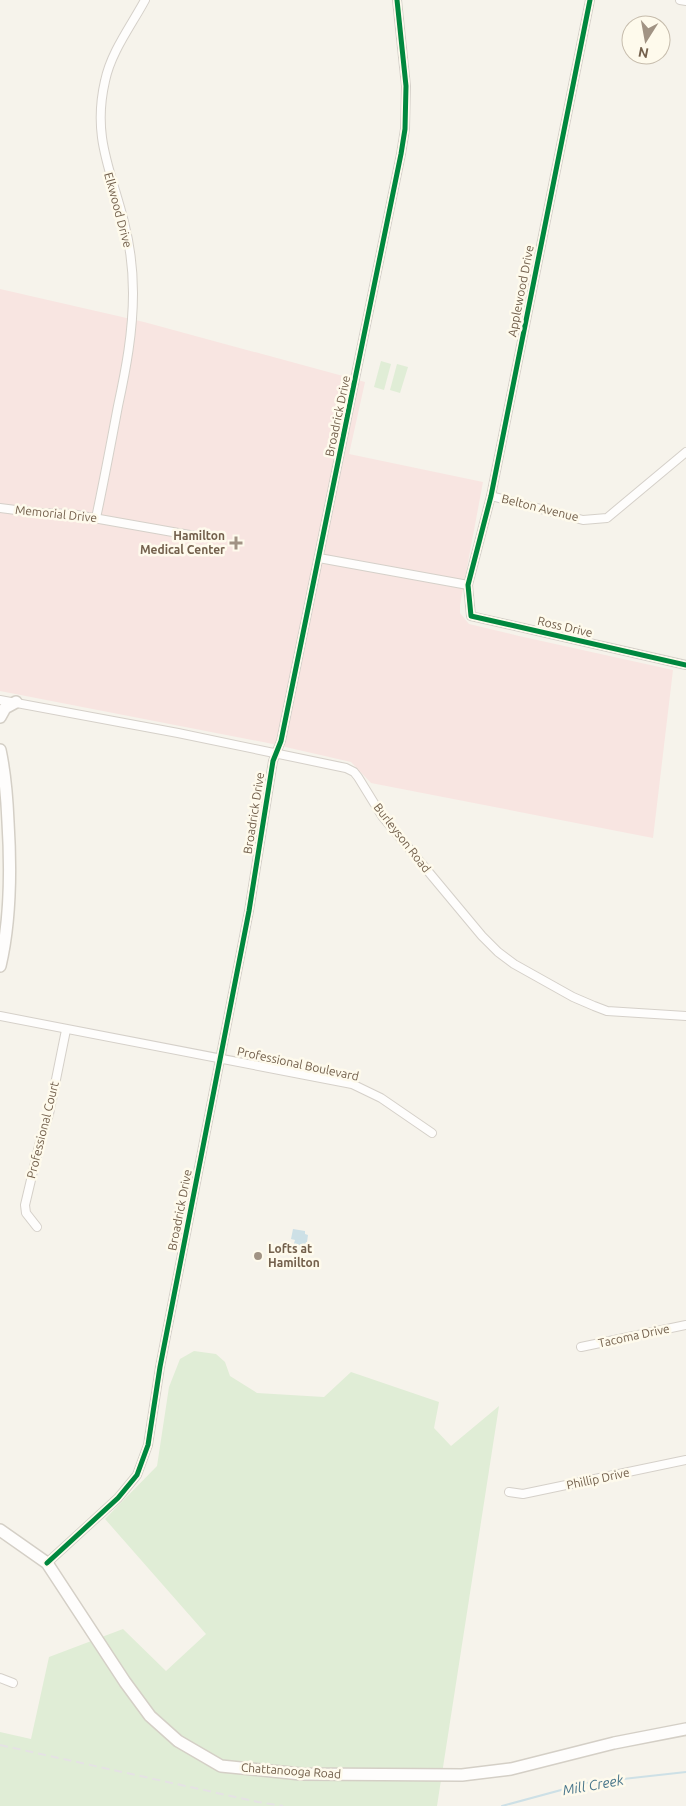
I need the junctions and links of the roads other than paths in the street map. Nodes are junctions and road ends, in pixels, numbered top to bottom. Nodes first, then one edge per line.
1 (145, 0) edge
2 (397, 0) edge
3 (590, 0) edge
4 (680, 0) edge
5 (686, 1) edge
6 (686, 452) edge
7 (491, 496) junction
8 (0, 508) edge
9 (96, 518) junction
10 (201, 537) dead end
11 (319, 558) junction
12 (468, 585) junction
13 (686, 665) edge
14 (0, 700) edge
15 (16, 702) junction
16 (0, 717) edge
17 (0, 750) edge
18 (276, 754) junction
19 (0, 966) edge
20 (0, 1016) edge
21 (686, 1016) edge
22 (66, 1030) junction
23 (219, 1058) junction
24 (432, 1133) dead end
25 (37, 1227) dead end
26 (686, 1325) edge
27 (581, 1347) dead end
28 (686, 1460) edge
29 (509, 1492) dead end
30 (0, 1530) edge
31 (46, 1563) junction
32 (0, 1678) edge
33 (13, 1684) dead end
34 (686, 1729) edge

1 - 9 street, Elkwood Drive
2 - 11 street, Broadrick Drive
3 - 7 street, Applewood Drive
4 - 5 street
6 - 7 street, Belton Avenue
7 - 12 street, Applewood Drive
8 - 9 street, Memorial Drive
9 - 10 street, Memorial Drive
11 - 12 street
11 - 18 street, Broadrick Drive
12 - 13 street, Ross Drive
14 - 15 street, Burleyson Road
15 - 16 street
15 - 18 street, Burleyson Road
17 - 19 street
18 - 21 street, Burleyson Road
18 - 23 street, Broadrick Drive
20 - 22 street, Professional Boulevard
22 - 23 street, Professional Boulevard
22 - 25 street, Professional Court
23 - 24 street, Professional Boulevard
23 - 31 street, Broadrick Drive
26 - 27 street, Tacoma Drive
28 - 29 street, Phillip Drive
30 - 31 street, Chattanooga Road
31 - 34 street, Chattanooga Road
32 - 33 street

